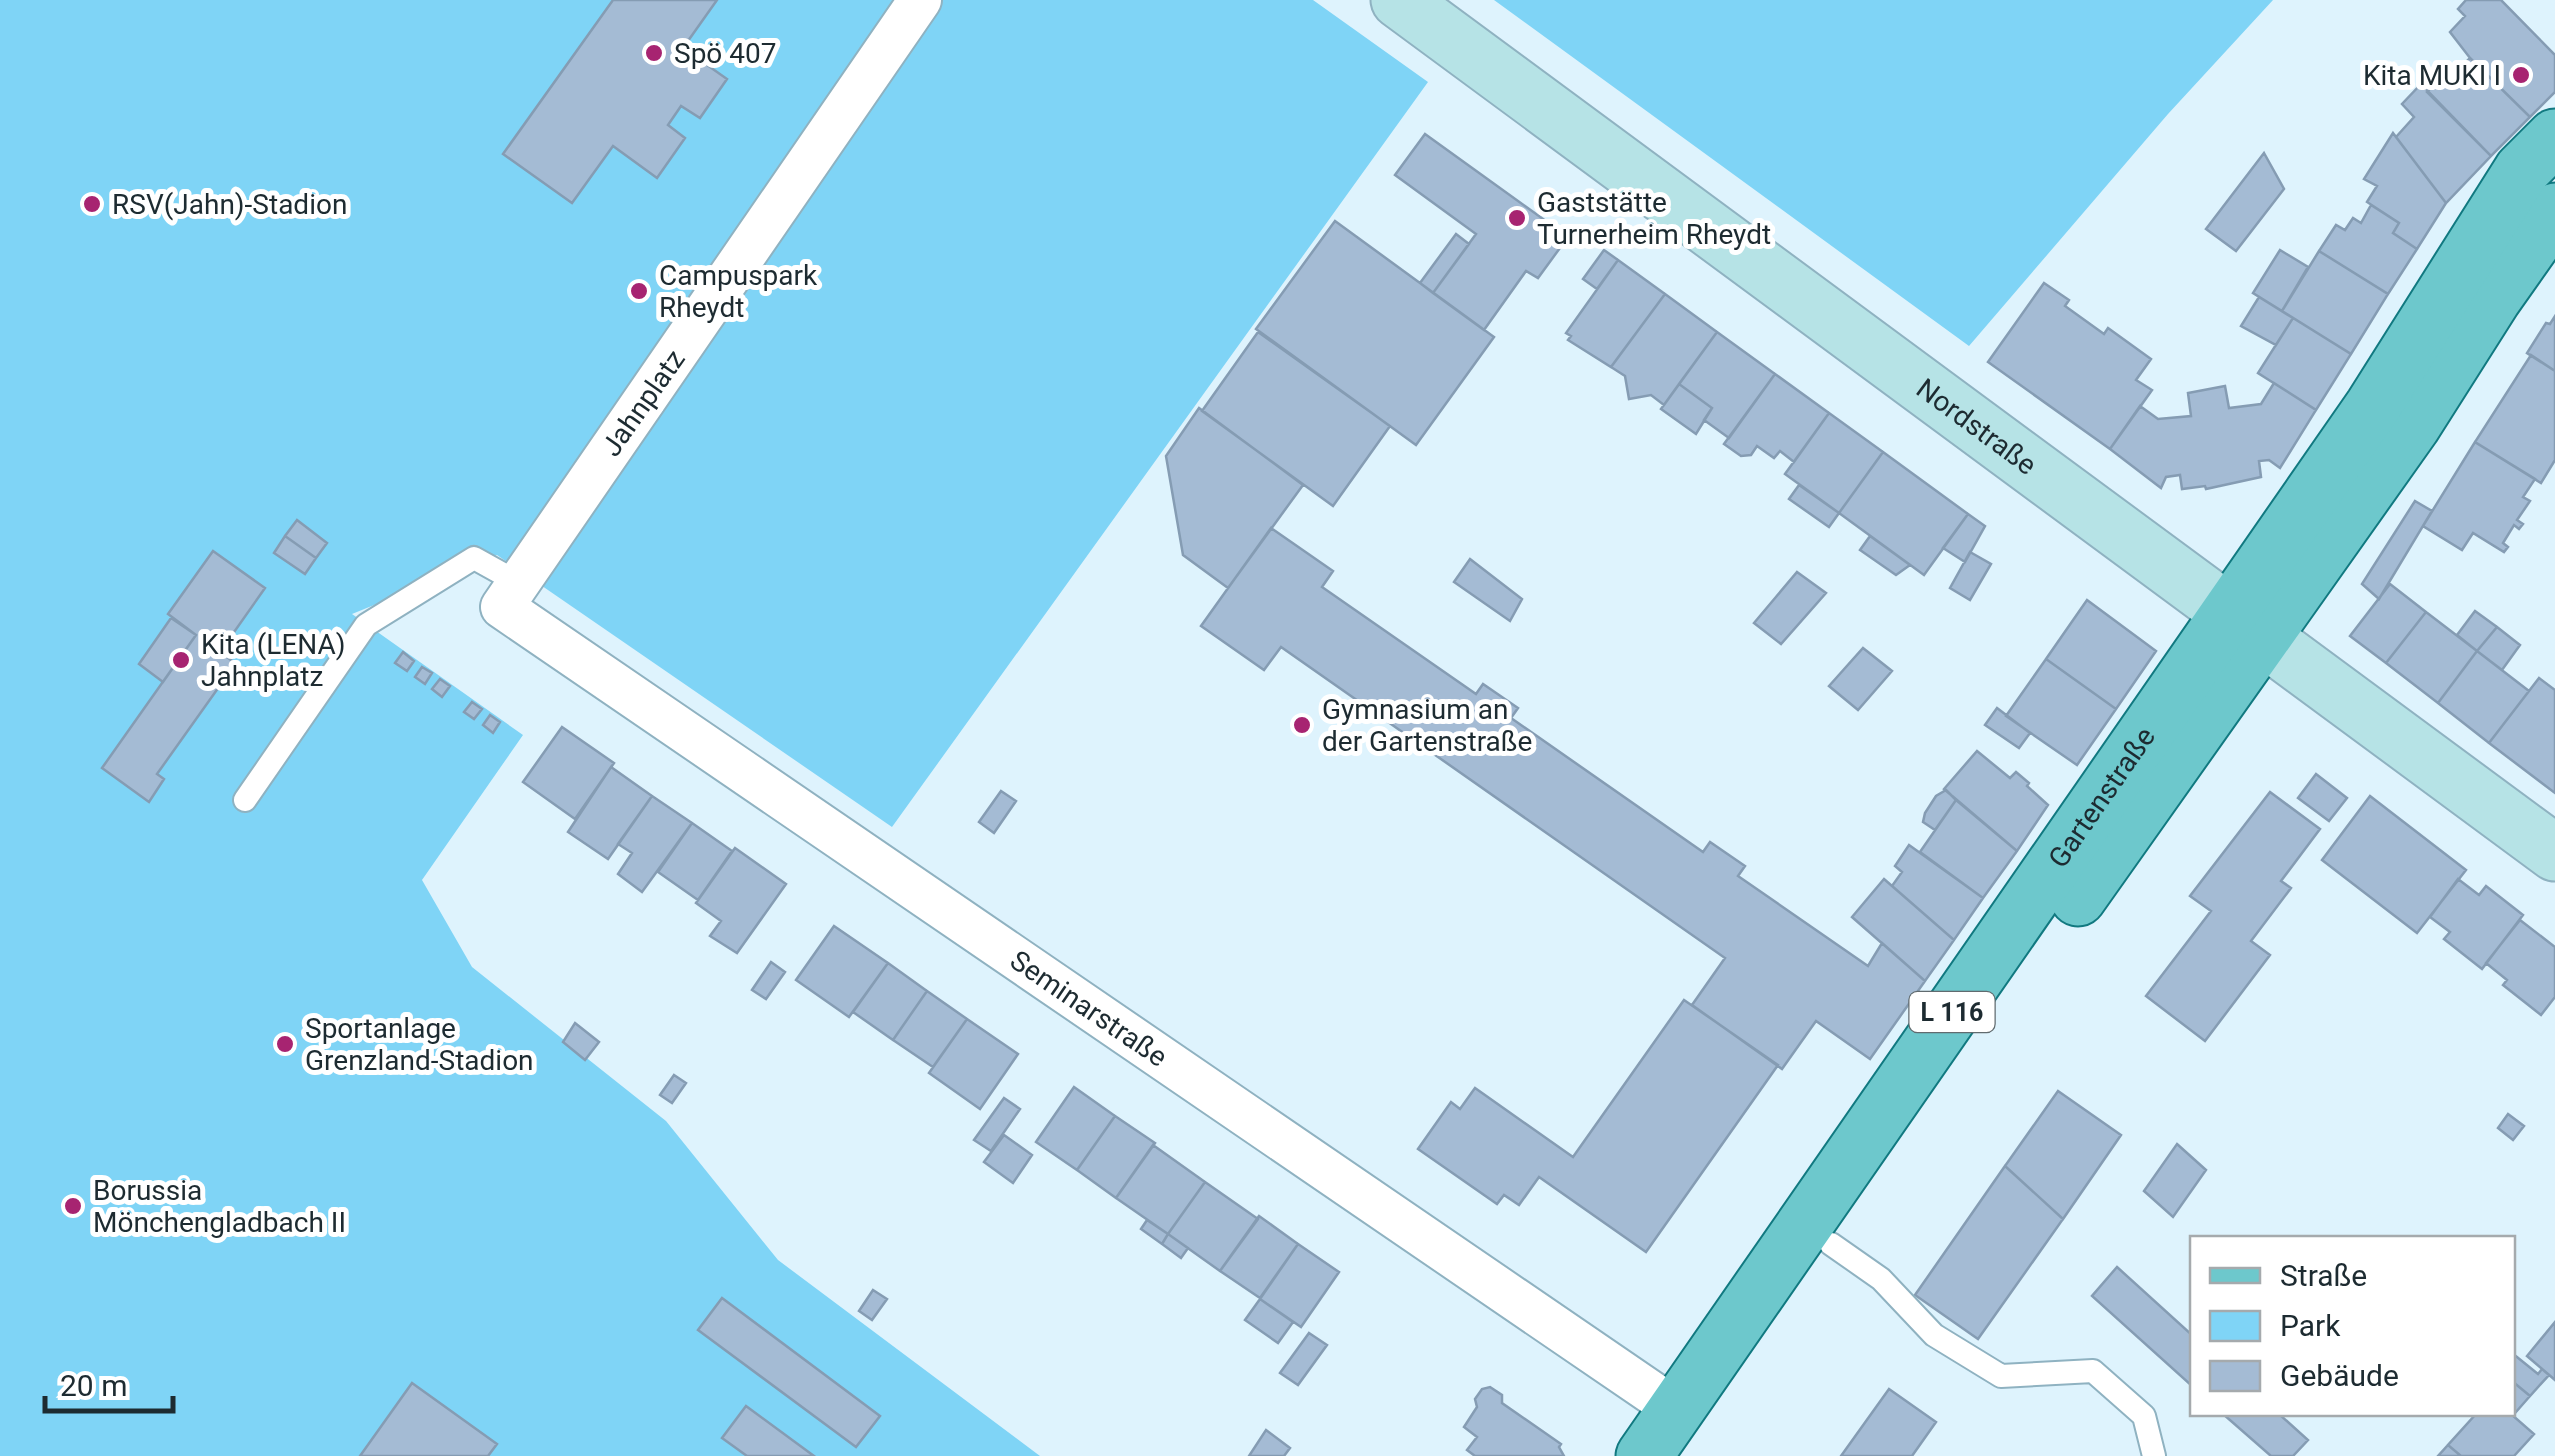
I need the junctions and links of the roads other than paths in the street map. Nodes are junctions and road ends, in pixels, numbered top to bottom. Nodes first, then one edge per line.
1 (920, 0) edge
2 (1400, 0) edge
3 (2555, 137) edge
4 (2555, 210) edge
5 (510, 596) junction
6 (2247, 625) junction
7 (245, 800) dead end
8 (2555, 853) edge
9 (1831, 1244) junction
10 (1679, 1434) edge
11 (1644, 1456) edge
12 (2154, 1456) edge

1 - 5 street, Jahnplatz
2 - 6 main road, Nordstraße
3 - 6 main road, Gartenstraße / L 116
4 - 6 main road, Gartenstraße / L 116
5 - 7 lane
5 - 10 street, Seminarstraße
6 - 8 main road, Nordstraße
6 - 9 main road, Gartenstraße / L 116
6 - 10 main road, Gartenstraße / L 116
9 - 10 main road, Gartenstraße / L 116
9 - 12 lane
10 - 11 main road, Gartenstraße / L 116

